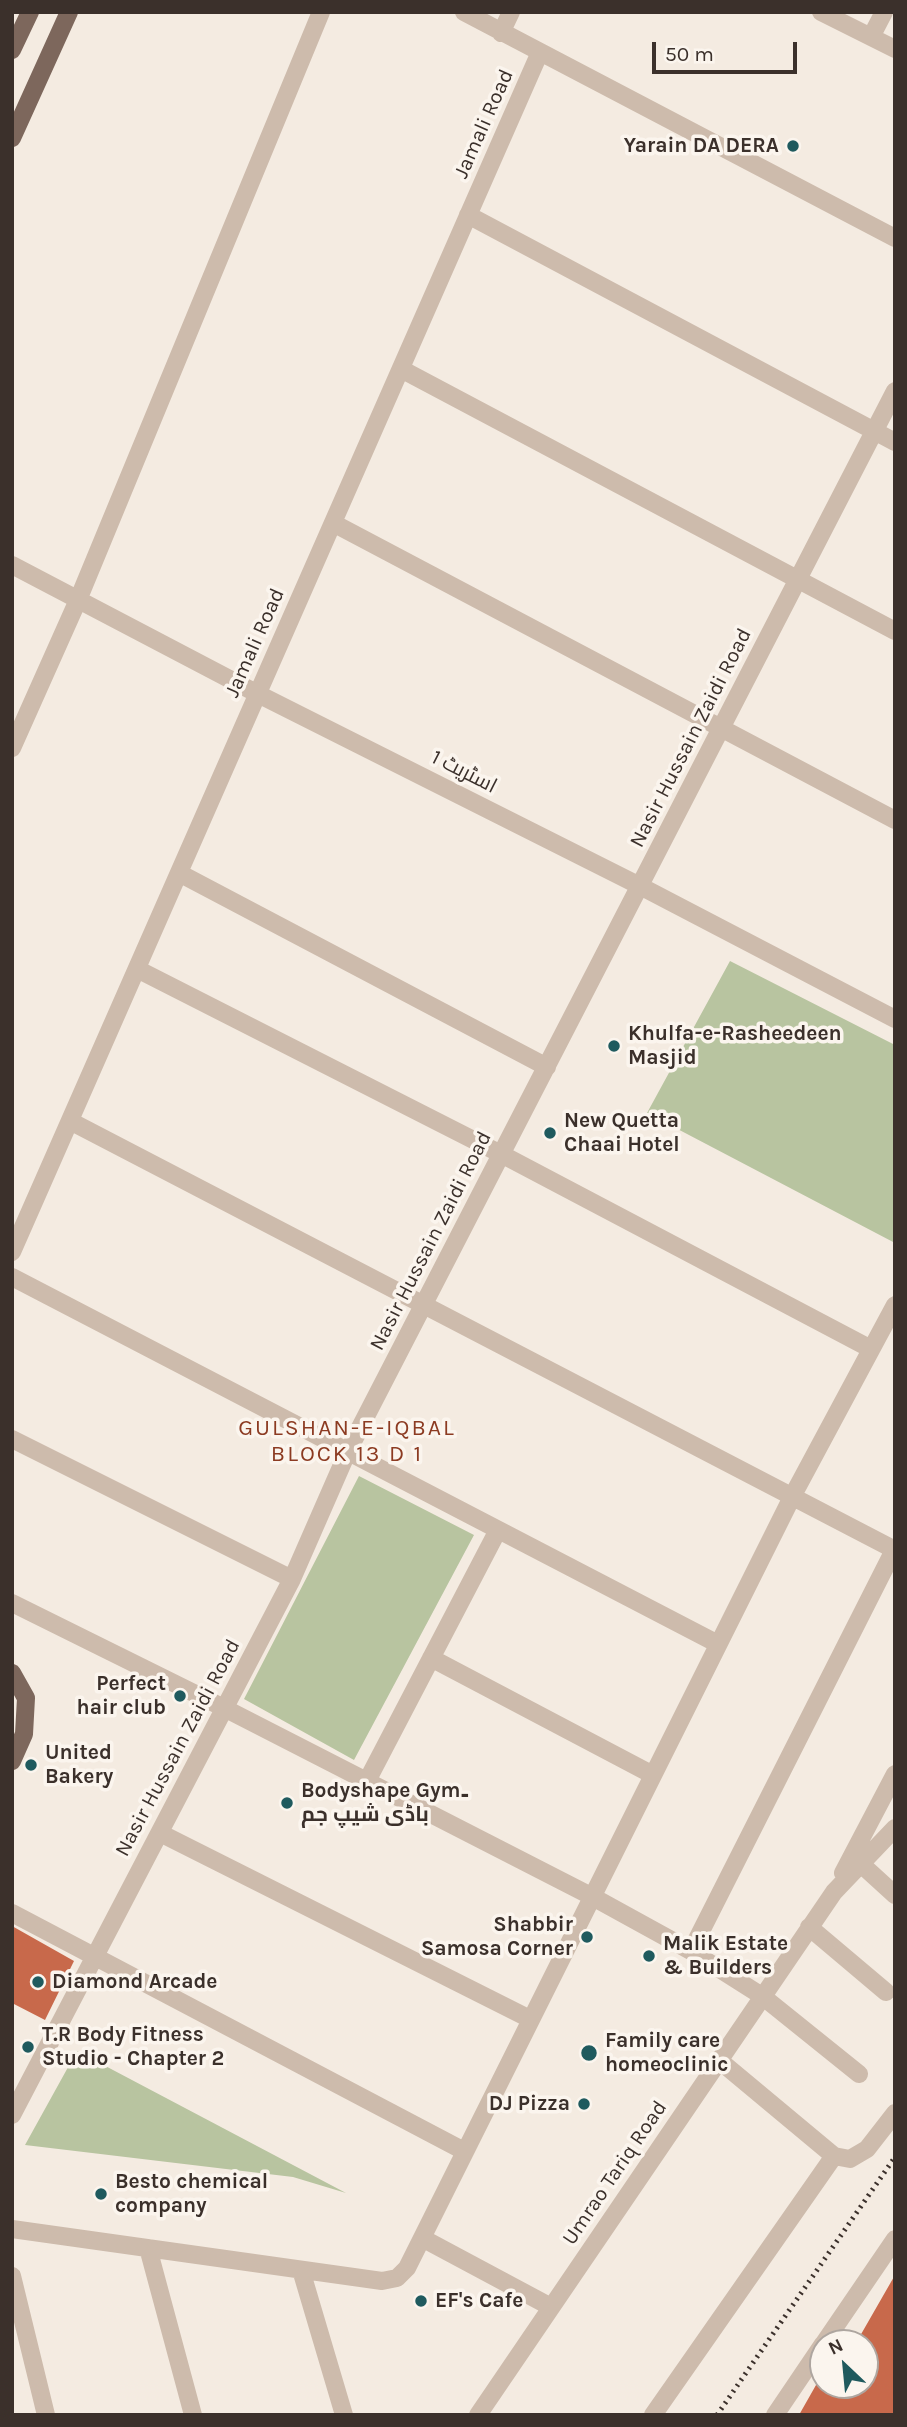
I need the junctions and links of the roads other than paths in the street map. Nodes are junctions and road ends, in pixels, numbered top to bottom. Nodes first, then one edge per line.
1 (30, 12) edge
2 (69, 12) edge
3 (321, 12) edge
4 (464, 12) edge
5 (510, 12) edge
6 (821, 12) edge
7 (884, 12) edge
8 (501, 33) junction
9 (871, 37) junction
10 (895, 49) edge
11 (12, 50) edge
12 (540, 52) junction
13 (12, 138) edge
14 (468, 215) junction
15 (895, 238) edge
16 (401, 369) junction
17 (895, 391) edge
18 (874, 431) junction
19 (895, 442) edge
20 (333, 523) junction
21 (12, 565) edge
22 (797, 580) junction
23 (78, 600) junction
24 (895, 631) edge
25 (258, 694) junction
26 (721, 728) junction
27 (12, 748) edge
28 (895, 820) edge
29 (179, 873) junction
30 (640, 886) junction
31 (137, 969) junction
32 (895, 1018) edge
33 (547, 1067) junction
34 (70, 1121) junction
35 (501, 1154) junction
36 (12, 1252) edge
37 (12, 1277) edge
38 (424, 1305) junction
39 (895, 1305) edge
40 (871, 1349) junction
41 (12, 1439) edge
42 (348, 1451) junction
43 (792, 1497) junction
44 (498, 1530) junction
45 (895, 1549) edge
46 (292, 1579) junction
47 (12, 1603) edge
48 (718, 1644) junction
49 (431, 1658) junction
50 (12, 1674) edge
51 (224, 1708) junction
52 (12, 1761) edge
53 (895, 1774) edge
54 (653, 1775) junction
55 (367, 1781) junction
56 (895, 1828) edge
57 (160, 1833) junction
58 (860, 1864) junction
59 (834, 1892) junction
60 (895, 1895) edge
61 (592, 1896) junction
62 (12, 1913) edge
63 (809, 1927) junction
64 (691, 1951) junction
65 (94, 1957) junction
66 (886, 1992) dead end
67 (761, 1996) junction
68 (530, 2019) junction
69 (720, 2061) junction
70 (859, 2074) dead end
71 (895, 2113) edge
72 (12, 2115) edge
73 (464, 2151) junction
74 (834, 2156) junction
75 (12, 2229) edge
76 (422, 2238) junction
77 (895, 2239) edge
78 (148, 2248) junction
79 (301, 2270) junction
80 (12, 2276) edge
81 (551, 2307) junction
82 (833, 2329) edge
83 (809, 2365) edge
84 (777, 2414) edge
85 (46, 2415) edge
86 (193, 2415) edge
87 (344, 2415) edge
88 (478, 2415) edge
89 (653, 2415) edge

1 - 11 main road
2 - 13 main road
3 - 23 street
4 - 8 street
5 - 8 street
6 - 9 street
7 - 9 street
8 - 12 street
9 - 10 street
12 - 14 street, Jamali Road
12 - 15 street
14 - 16 street, Jamali Road
14 - 18 street
16 - 20 street, Jamali Road
16 - 22 street
17 - 18 street, Nasir Hussain Zaidi Road
18 - 19 street
18 - 22 street, Nasir Hussain Zaidi Road
20 - 25 street, Jamali Road
20 - 26 street
21 - 23 street, اسٹریٹ 1
22 - 24 street
22 - 26 street, Nasir Hussain Zaidi Road
23 - 25 street, اسٹریٹ 1
23 - 27 street
25 - 29 street, Jamali Road
25 - 30 street, اسٹریٹ 1
26 - 28 street
26 - 30 street, Nasir Hussain Zaidi Road
29 - 31 street, Jamali Road
29 - 33 street
30 - 32 street, اسٹریٹ 1
30 - 33 street, Nasir Hussain Zaidi Road
31 - 34 street, Jamali Road
31 - 35 street
33 - 35 street, Nasir Hussain Zaidi Road
34 - 36 street, Jamali Road
34 - 38 street
35 - 38 street, Nasir Hussain Zaidi Road
35 - 40 street
37 - 42 street
38 - 42 street, Nasir Hussain Zaidi Road
38 - 43 street
39 - 40 street
40 - 43 street
41 - 46 street
42 - 44 street
42 - 46 street, Nasir Hussain Zaidi Road
43 - 45 street
43 - 48 street
44 - 48 street
44 - 49 street
45 - 64 street
46 - 51 street, Nasir Hussain Zaidi Road
47 - 51 street
48 - 54 street
49 - 54 street
49 - 55 street
50 - 52 main road
51 - 55 street
51 - 57 street, Nasir Hussain Zaidi Road
53 - 59 street
54 - 61 street
55 - 61 street
56 - 58 street, Umrao Tariq Road
57 - 65 street, Nasir Hussain Zaidi Road
57 - 68 street
58 - 59 street, Umrao Tariq Road
58 - 60 street
59 - 63 street, Umrao Tariq Road
61 - 64 street
61 - 68 street
62 - 65 street
63 - 66 street
63 - 67 street, Umrao Tariq Road
64 - 67 street
65 - 72 street, Nasir Hussain Zaidi Road
65 - 73 street
67 - 69 street, Umrao Tariq Road
67 - 70 street
68 - 73 street
69 - 74 street
69 - 81 street, Umrao Tariq Road
71 - 74 street
73 - 76 street
74 - 89 street
75 - 78 street
76 - 79 street
76 - 81 street
77 - 82 street
78 - 79 street
78 - 86 street
79 - 87 street
80 - 85 street
81 - 88 street, Umrao Tariq Road
83 - 84 street

